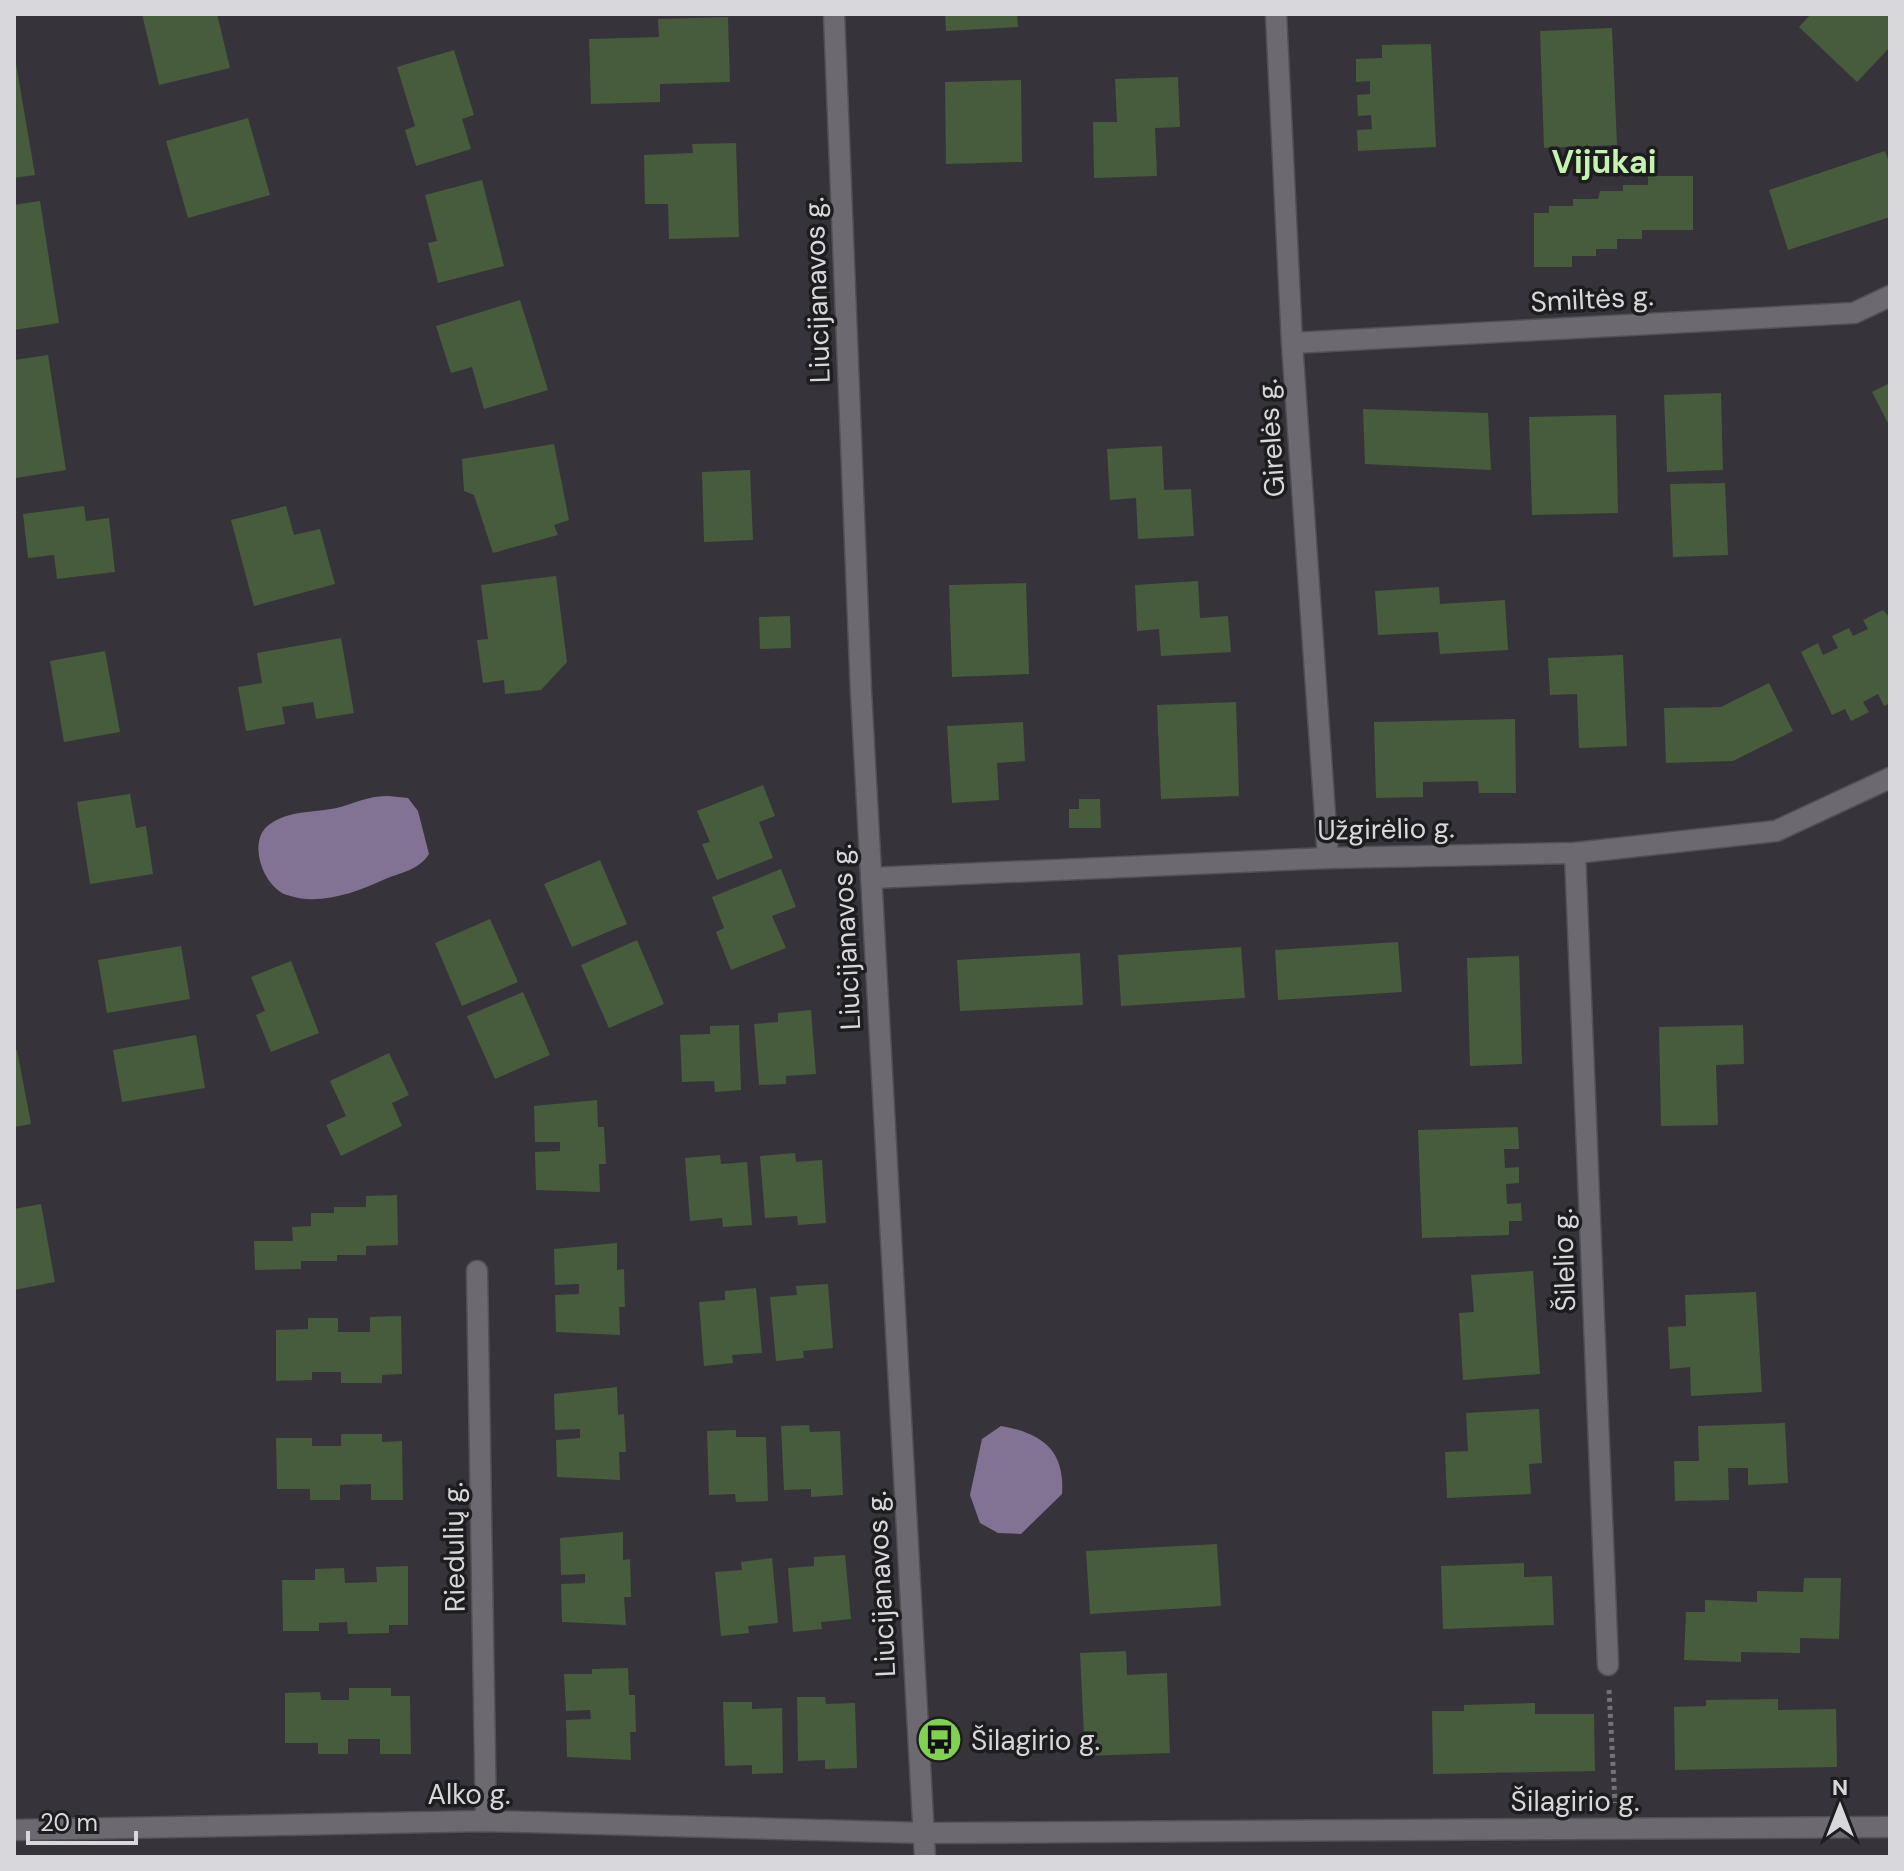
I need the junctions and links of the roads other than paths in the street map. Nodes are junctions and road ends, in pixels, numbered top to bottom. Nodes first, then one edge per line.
1 (834, 14) edge
2 (1276, 14) edge
3 (1890, 296) edge
4 (1292, 343) junction
5 (1890, 778) edge
6 (1575, 853) junction
7 (1328, 858) junction
8 (871, 878) junction
9 (477, 1271) dead end
10 (1608, 1665) road end
11 (486, 1821) junction
12 (1890, 1827) edge
13 (14, 1830) edge
14 (924, 1833) junction
15 (925, 1857) edge

1 - 8 street, Liucijanavos g.
2 - 4 street, Girelės g.
3 - 4 street, Smiltės g.
4 - 7 street, Girelės g.
5 - 6 street, Užgirėlio g.
6 - 7 street, Užgirėlio g.
6 - 10 street, Šilelio g.
7 - 8 street, Užgirėlio g.
8 - 14 street, Liucijanavos g.
9 - 11 street, Riedulių g.
11 - 13 street, Alko g.
11 - 14 street, Alko g.
12 - 14 street, Šilagirio g.
14 - 15 street, Liucijanavos g.

